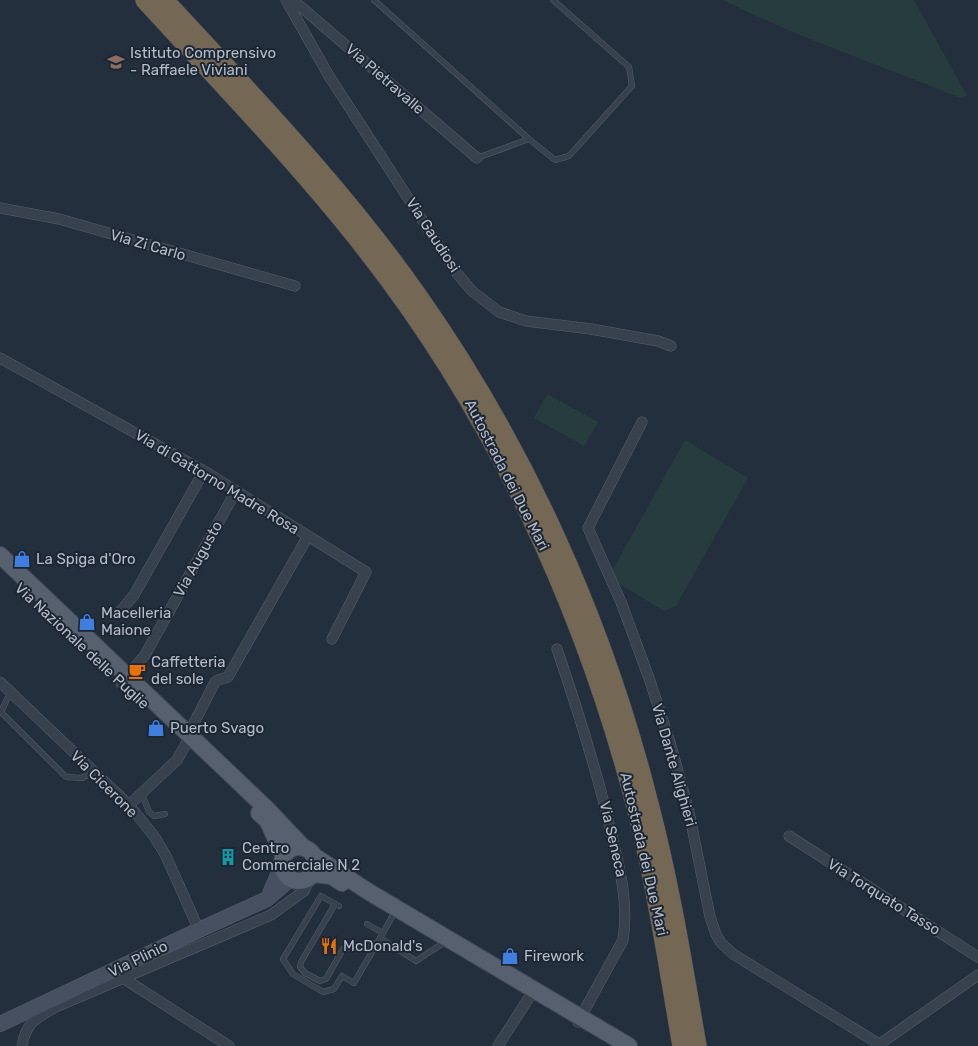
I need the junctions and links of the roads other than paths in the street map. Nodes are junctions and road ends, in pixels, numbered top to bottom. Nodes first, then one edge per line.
1 (145, 0) edge
2 (164, 0) edge
3 (286, 0) edge
4 (293, 0) edge
5 (374, 0) edge
6 (554, 0) edge
7 (528, 139) junction
8 (477, 158) joint
9 (0, 208) edge
10 (295, 286) dead end
11 (671, 346) dead end
12 (0, 358) edge
13 (642, 422) dead end
14 (204, 471) junction
15 (236, 491) junction
16 (308, 536) junction
17 (0, 555) edge
18 (0, 568) edge
19 (118, 614) dead end
20 (332, 639) dead end
21 (557, 649) dead end
22 (124, 679) junction
23 (0, 682) edge
24 (11, 692) junction
25 (187, 739) junction
26 (93, 772) junction
27 (141, 794) junction
28 (129, 805) junction
29 (165, 814) dead end
30 (789, 836) dead end
31 (309, 852) junction
32 (283, 860) junction
33 (302, 878) junction
34 (267, 899) junction
35 (285, 905) junction
36 (394, 915) junction
37 (368, 924) dead end
38 (199, 930) junction
39 (383, 933) junction
40 (378, 941) junction
41 (442, 944) junction
42 (978, 957) edge
43 (978, 975) edge
44 (123, 978) junction
45 (530, 996) junction
46 (3, 1021) edge
47 (578, 1021) junction
48 (878, 1045) edge
49 (22, 1046) edge
50 (229, 1046) edge
51 (498, 1046) edge
52 (612, 1046) edge
53 (629, 1046) edge
54 (682, 1046) edge
55 (697, 1046) edge

1 - 54 highway, Autostrada dei Due Mari
2 - 55 highway, Autostrada dei Due Mari
3 - 11 street, Via Gaudiosi
4 - 8 street, Via Pietravalle
5 - 7 lane
6 - 7 lane
7 - 8 lane
9 - 10 street, Via Zi Carlo
12 - 14 street, Via di Gattorno Madre Rosa
13 - 48 street, Via Dante Alighieri
14 - 15 street, Via di Gattorno Madre Rosa
14 - 19 street
15 - 16 street, Via di Gattorno Madre Rosa
15 - 22 street, Via Augusto
16 - 20 street, Via di Gattorno Madre Rosa
16 - 25 street
17 - 22 main road, Via Nazionale delle Puglie
18 - 22 main road, Via Nazionale delle Puglie
21 - 47 street, Via Seneca
22 - 25 main road, Via Nazionale delle Puglie
23 - 24 street, Via Cicerone
24 - 26 street, Via Cicerone
24 - 26 lane
25 - 27 street
25 - 31 main road, Via Nazionale delle Puglie
25 - 32 main road, Via Nazionale delle Puglie
26 - 28 street, Via Cicerone
27 - 28 street
27 - 29 lane
28 - 38 street, Via Cicerone
30 - 42 street, Via Torquato Tasso
31 - 32 main road
31 - 33 main road
31 - 47 main road, Via Nazionale delle Puglie
32 - 33 main road
32 - 34 street
33 - 34 street, Via Plinio
33 - 35 street
33 - 35 street
33 - 36 main road, Via Nazionale delle Puglie
34 - 38 street, Via Plinio
35 - 44 street
36 - 39 lane
36 - 41 main road, Via Nazionale delle Puglie
37 - 39 lane
38 - 46 street, Via Plinio
39 - 40 lane
40 - 40 lane
40 - 41 lane
41 - 45 main road, Via Nazionale delle Puglie
43 - 48 street
44 - 49 street
44 - 50 street
45 - 47 main road, Via Nazionale delle Puglie
45 - 51 street
47 - 52 main road, Via Nazionale delle Puglie
47 - 53 main road, Via Nazionale delle Puglie

